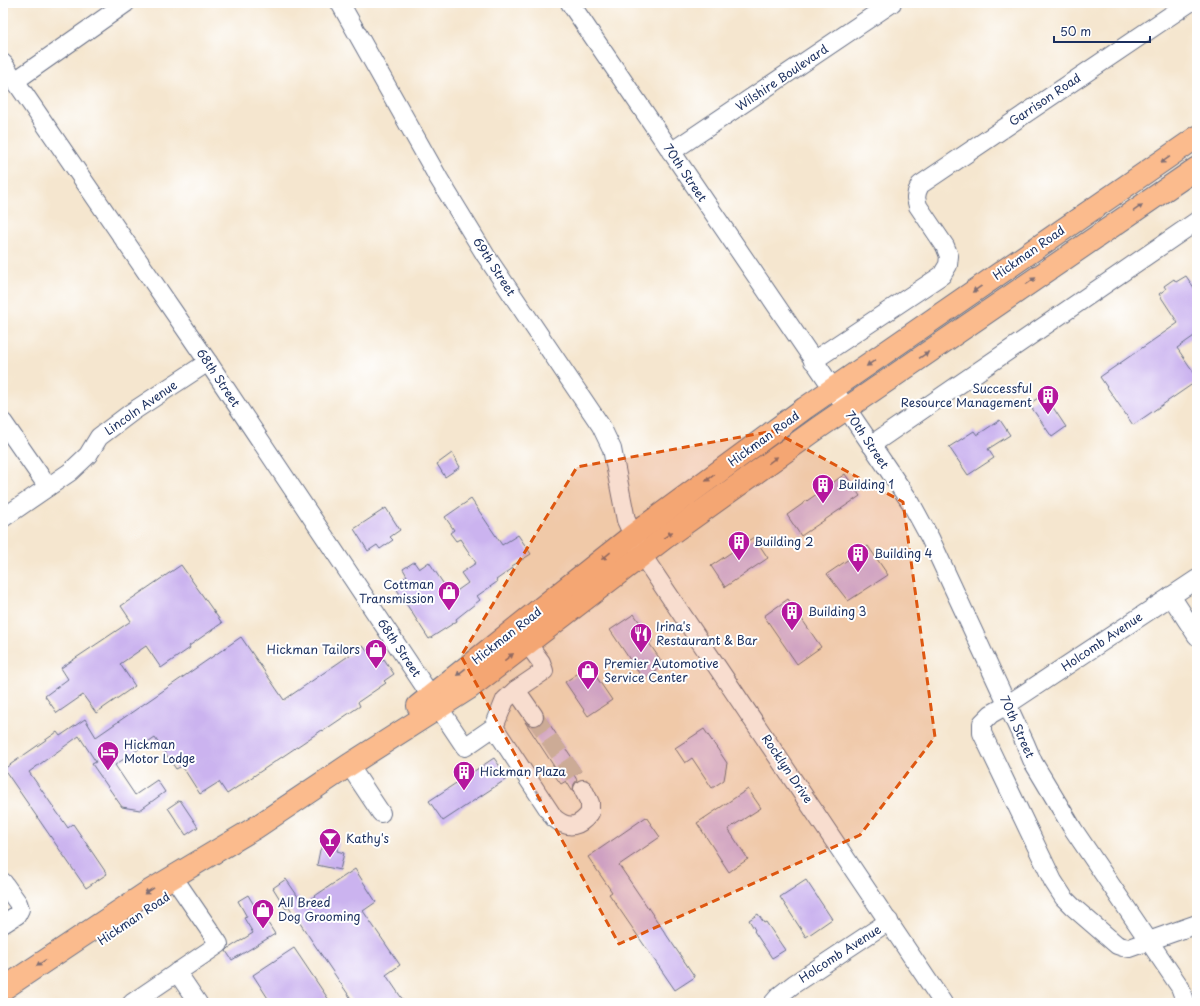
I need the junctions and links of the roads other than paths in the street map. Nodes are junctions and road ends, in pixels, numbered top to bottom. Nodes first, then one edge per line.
1 (126, 3) edge
2 (340, 3) edge
3 (892, 3) edge
4 (1189, 3) edge
5 (574, 4) edge
6 (3, 63) edge
7 (15, 81) junction
8 (1197, 137) edge
9 (671, 152) junction
10 (1197, 168) edge
11 (1197, 221) edge
12 (813, 361) junction
13 (208, 362) junction
14 (833, 390) junction
15 (846, 409) junction
16 (3, 422) edge
17 (871, 445) junction
18 (48, 487) junction
19 (3, 518) edge
20 (632, 534) junction
21 (642, 555) junction
22 (1197, 579) edge
23 (1171, 596) junction
24 (1197, 636) edge
25 (528, 643) junction
26 (516, 690) junction
27 (435, 702) junction
28 (1008, 705) junction
29 (534, 716) tunnel mouth
30 (494, 727) junction
31 (349, 765) junction
32 (583, 788) tunnel mouth
33 (381, 813) dead end
34 (255, 828) junction
35 (3, 882) edge
36 (180, 887) junction
37 (889, 921) junction
38 (3, 924) edge
39 (1197, 924) edge
40 (1150, 940) junction
41 (177, 972) junction
42 (3, 989) edge
43 (8, 1003) edge
44 (132, 1003) edge
45 (198, 1003) edge
46 (773, 1003) edge
47 (943, 1003) edge
48 (1186, 1003) edge

1 - 7 street
2 - 20 street, 69th Street
3 - 9 street, Wilshire Boulevard
4 - 12 street, Garrison Road
5 - 9 street, 70th Street
6 - 7 street, 68th Street
7 - 13 street, 68th Street
8 -> 14 main road, Hickman Road
9 - 12 street, 70th Street
15 -> 10 main road, Hickman Road
11 - 17 street
12 - 14 street, 70th Street
13 - 18 street, Lincoln Avenue
13 - 27 street, 68th Street
14 - 15 street, 70th Street
14 -> 20 main road, Hickman Road
15 - 17 street, 70th Street
21 -> 15 main road, Hickman Road
16 - 18 street
17 - 28 street, 70th Street
18 - 19 street, Lincoln Avenue
20 - 21 street, Rocklyn Drive
20 -> 27 main road, Hickman Road
21 - 25 main road, Hickman Road
21 - 37 street, Rocklyn Drive
22 - 23 street, Holcomb Avenue
23 - 24 street
23 - 28 street, Holcomb Avenue
25 - 26 street
27 -> 25 main road, Hickman Road
26 - 29 street
26 - 30 street
27 - 30 street, 68th Street
27 - 31 main road, Hickman Road
28 - 40 street, 70th Street
28 - 40 street, Holcomb Avenue
30 -> 32 street
31 - 33 street
31 - 34 main road, Hickman Road
34 - 36 main road, Hickman Road
34 -> 42 main road, Hickman Road
35 - 38 street
36 - 41 street
36 - 43 main road, Hickman Road
37 - 46 street, Holcomb Avenue
37 - 47 street, Rocklyn Drive
39 - 40 street
40 - 48 street, 70th Street
41 - 44 street
41 - 45 street

